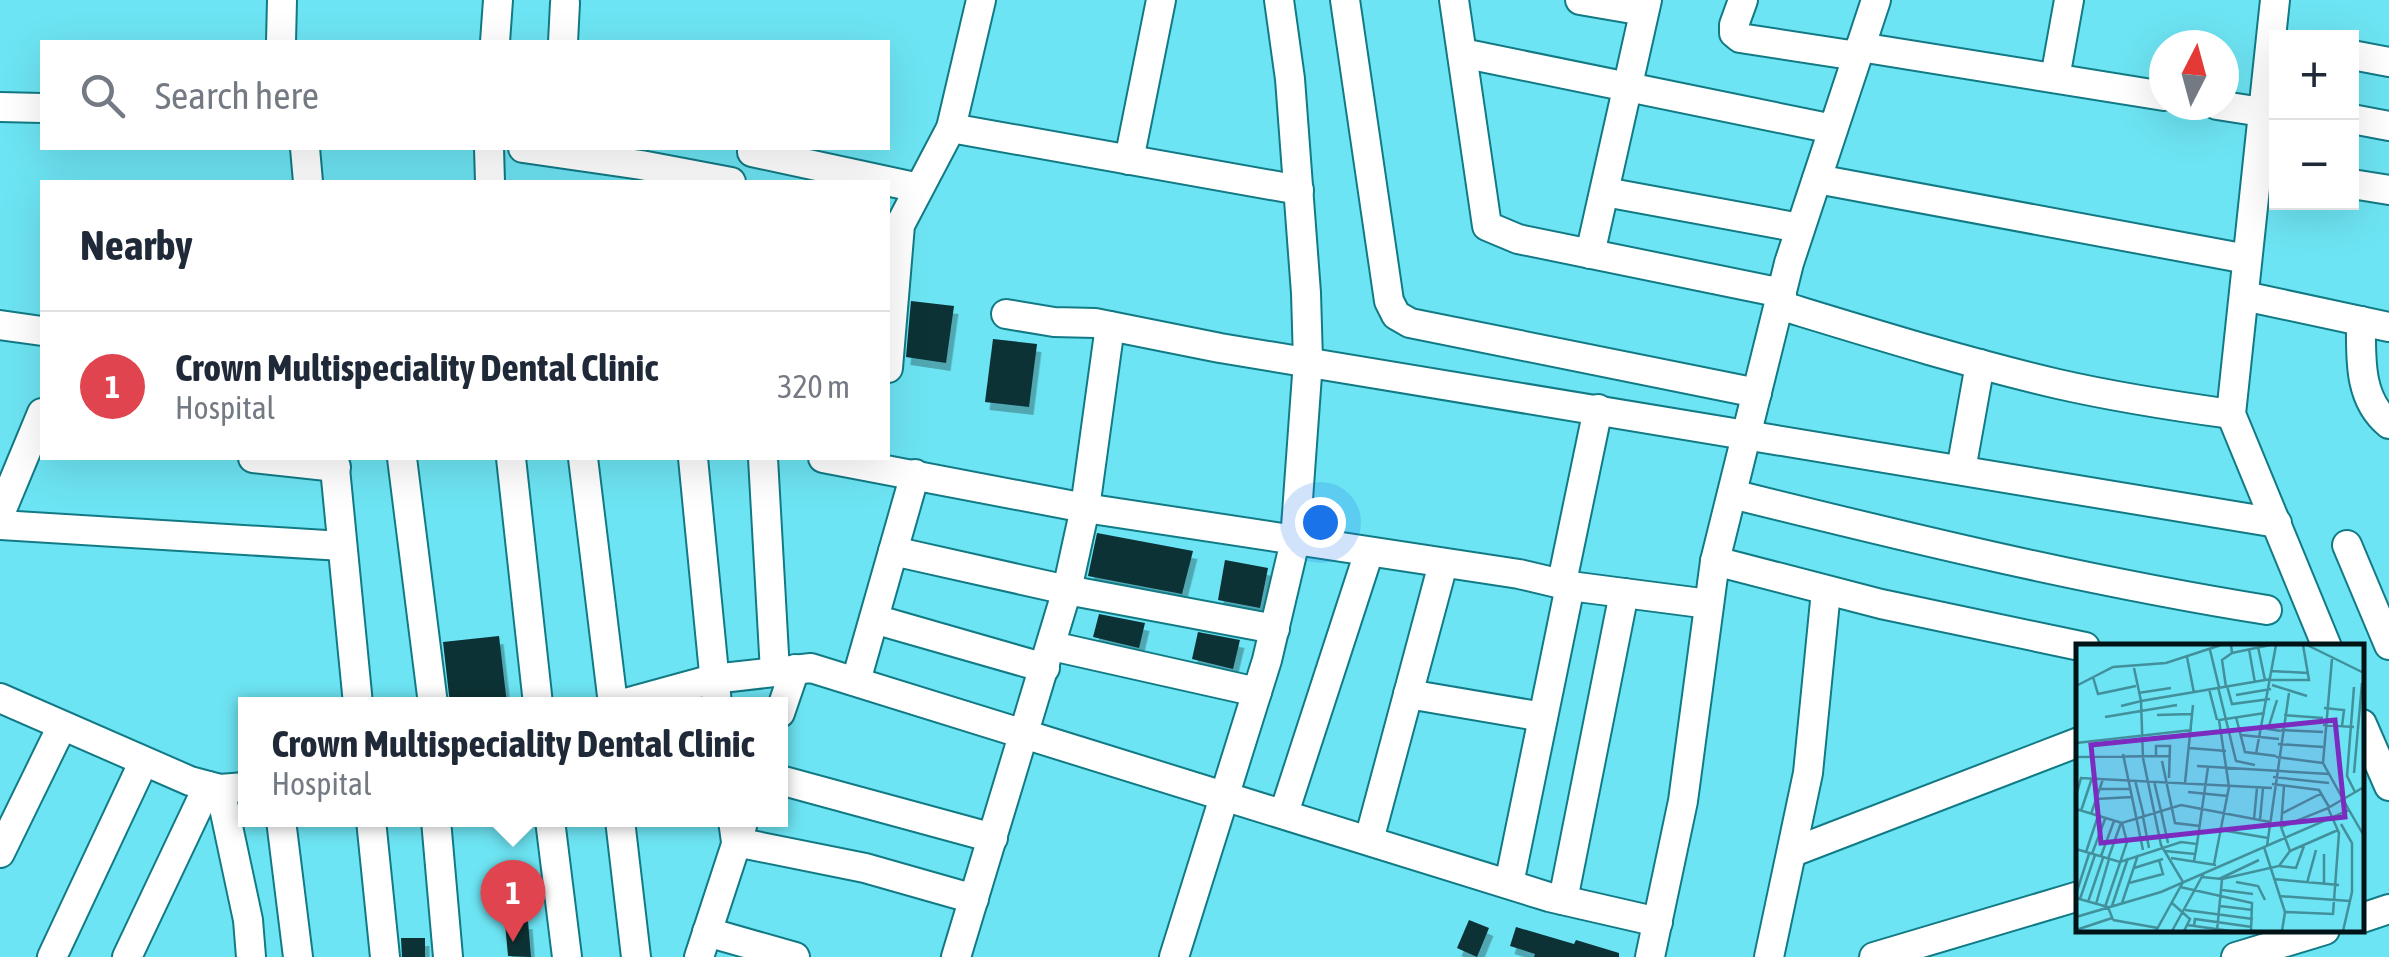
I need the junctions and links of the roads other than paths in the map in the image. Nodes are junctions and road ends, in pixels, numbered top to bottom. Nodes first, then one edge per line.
1 (282, 0) edge
2 (498, 0) edge
3 (981, 0) edge
4 (1160, 0) edge
5 (1279, 0) edge
6 (1345, 0) edge
7 (1454, 0) edge
8 (1580, 0) edge
9 (1743, 0) edge
10 (1876, 0) edge
11 (2070, 0) edge
12 (2275, 0) edge
13 (566, 3) dead end
14 (1645, 5) edge
15 (2274, 30) edge
16 (281, 40) edge
17 (495, 40) edge
18 (563, 40) edge
19 (1859, 52) junction
20 (1462, 53) junction
21 (2359, 56) edge
22 (2389, 62) edge
23 (2055, 78) junction
24 (1630, 88) junction
25 (2149, 94) edge
26 (2239, 106) edge
27 (0, 107) edge
28 (2267, 107) edge
29 (40, 108) edge
30 (2357, 120) edge
31 (2389, 126) edge
32 (951, 128) junction
33 (1833, 129) junction
34 (305, 150) edge
35 (489, 150) edge
36 (752, 150) edge
37 (556, 151) edge
38 (618, 154) edge
39 (1128, 160) junction
40 (2266, 169) edge
41 (1817, 178) junction
42 (308, 180) edge
43 (490, 180) edge
44 (723, 180) edge
45 (744, 180) edge
46 (885, 180) edge
47 (890, 181) edge
48 (2359, 185) edge
49 (920, 188) junction
50 (1299, 190) junction
51 (2389, 190) edge
52 (1605, 192) junction
53 (1800, 228) junction
54 (1590, 254) junction
55 (2247, 258) junction
56 (2244, 296) junction
57 (1780, 299) junction
58 (1006, 314) dead end
59 (2361, 321) junction
60 (0, 326) edge
61 (1110, 326) junction
62 (2389, 327) edge
63 (40, 332) edge
64 (890, 344) edge
65 (1308, 360) junction
66 (1980, 364) junction
67 (1757, 393) junction
68 (1598, 408) junction
69 (2231, 414) junction
70 (2389, 424) edge
71 (40, 426) edge
72 (1746, 434) junction
73 (294, 460) edge
74 (402, 460) edge
75 (511, 460) edge
76 (584, 460) edge
77 (693, 460) edge
78 (763, 460) edge
79 (873, 461) edge
80 (335, 462) edge
81 (1961, 470) junction
82 (915, 474) junction
83 (1732, 494) junction
84 (1085, 508) junction
85 (0, 514) edge
86 (2277, 523) junction
87 (0, 525) edge
88 (1295, 541) junction
89 (2346, 545) dead end
90 (342, 546) junction
91 (893, 551) junction
92 (1369, 552) junction
93 (1715, 561) junction
94 (1443, 564) junction
95 (1566, 584) junction
96 (1068, 590) junction
97 (1826, 591) junction
98 (1624, 593) junction
99 (1710, 604) junction
100 (2267, 610) dead end
101 (874, 619) junction
102 (1275, 629) junction
103 (2326, 644) edge
104 (2076, 645) edge
105 (2389, 645) edge
106 (1049, 657) junction
107 (785, 670) junction
108 (856, 681) junction
109 (715, 692) edge
110 (1256, 692) junction
111 (1408, 694) junction
112 (357, 697) edge
113 (432, 697) edge
114 (537, 697) edge
115 (612, 697) edge
116 (676, 697) edge
117 (782, 697) edge
118 (0, 698) edge
119 (1543, 717) junction
120 (62, 726) junction
121 (2364, 730) edge
122 (1026, 734) junction
123 (2076, 743) edge
124 (143, 763) junction
125 (788, 782) edge
126 (2381, 782) edge
127 (224, 787) edge
128 (1224, 794) junction
129 (1284, 813) junction
130 (282, 827) edge
131 (372, 827) edge
132 (437, 827) edge
133 (551, 827) edge
134 (621, 827) edge
135 (738, 827) edge
136 (992, 838) junction
137 (1368, 840) junction
138 (1793, 852) junction
139 (0, 853) edge
140 (1508, 884) junction
141 (2076, 897) edge
142 (974, 899) junction
143 (1563, 900) junction
144 (2389, 910) edge
145 (2364, 917) edge
146 (1658, 922) junction
147 (2313, 941) edge
148 (703, 944) edge
149 (2271, 944) edge
150 (1178, 956) edge
151 (52, 957) edge
152 (128, 957) edge
153 (251, 957) edge
154 (298, 957) edge
155 (385, 957) edge
156 (448, 957) edge
157 (567, 957) edge
158 (636, 957) edge
159 (794, 957) edge
160 (956, 957) edge
161 (1650, 957) edge
162 (1770, 957) edge
163 (1874, 957) edge
164 (2236, 957) edge

1 - 16 street
2 - 17 street
3 - 32 street
4 - 39 street
5 - 50 street
6 - 67 street
7 - 20 street
8 - 14 street
9 - 19 street
10 - 19 street
11 - 23 street
12 - 15 street
13 - 18 street
14 - 24 street
19 - 23 street
19 - 33 street
20 - 24 street
20 - 54 street
21 - 22 street
23 - 25 street
24 - 33 street
24 - 52 street
26 - 28 street
27 - 29 street
28 - 40 street
30 - 31 street
32 - 39 street
32 - 49 street
33 - 41 street
34 - 42 street
35 - 43 street
36 - 45 street
36 - 46 street
37 - 38 street
38 - 44 street
39 - 50 street
40 - 55 street
41 - 53 street
41 - 55 street
47 - 49 street
48 - 51 street
49 - 64 street
50 - 65 street
52 - 53 street
52 - 54 street
53 - 57 street
54 - 57 street
55 - 56 street
56 - 59 street
56 - 69 street
57 - 66 street
57 - 67 street
58 - 61 street
59 - 62 street
59 - 70 street
60 - 63 street
61 - 65 street
61 - 84 street
65 - 68 street
65 - 88 street
66 - 69 street
66 - 81 street
67 - 72 street
68 - 72 street
68 - 95 street
69 - 86 street
71 - 85 street
72 - 81 street
72 - 83 street
73 - 80 street
74 - 113 street
75 - 114 street
76 - 115 street
77 - 109 street
78 - 107 street
79 - 82 street
80 - 90 street
81 - 86 street
82 - 84 street
82 - 91 street
83 - 93 street
83 - 100 street
84 - 88 street
84 - 96 street
86 - 103 street
87 - 90 street
88 - 92 street
88 - 102 street
89 - 105 street
90 - 112 street
91 - 96 street
91 - 101 street
92 - 94 street
92 - 129 street
93 - 97 street
93 - 99 street
94 - 95 street
94 - 111 street
95 - 98 street
95 - 119 street
96 - 102 street
96 - 106 street
97 - 104 street
97 - 138 street
98 - 99 street
98 - 143 street
99 - 146 street
101 - 106 street
101 - 108 street
102 - 110 street
106 - 110 street
106 - 122 street
107 - 108 street
107 - 109 street
107 - 117 street
108 - 122 street
109 - 116 street
110 - 128 street
111 - 119 street
111 - 137 street
118 - 120 street
119 - 140 street
120 - 124 street
120 - 139 street
121 - 126 street
122 - 128 street
122 - 136 street
123 - 138 street
124 - 127 street
124 - 151 street
125 - 136 street
127 - 152 street
127 - 153 street
128 - 129 street
128 - 150 street
129 - 137 street
130 - 154 street
131 - 155 street
132 - 156 street
133 - 157 street
134 - 158 street
135 - 142 street
135 - 148 street
136 - 142 street
137 - 140 street
138 - 162 street
140 - 143 street
141 - 163 street
142 - 160 street
143 - 146 street
144 - 145 street
146 - 161 street
147 - 149 street
148 - 159 street
149 - 164 street

